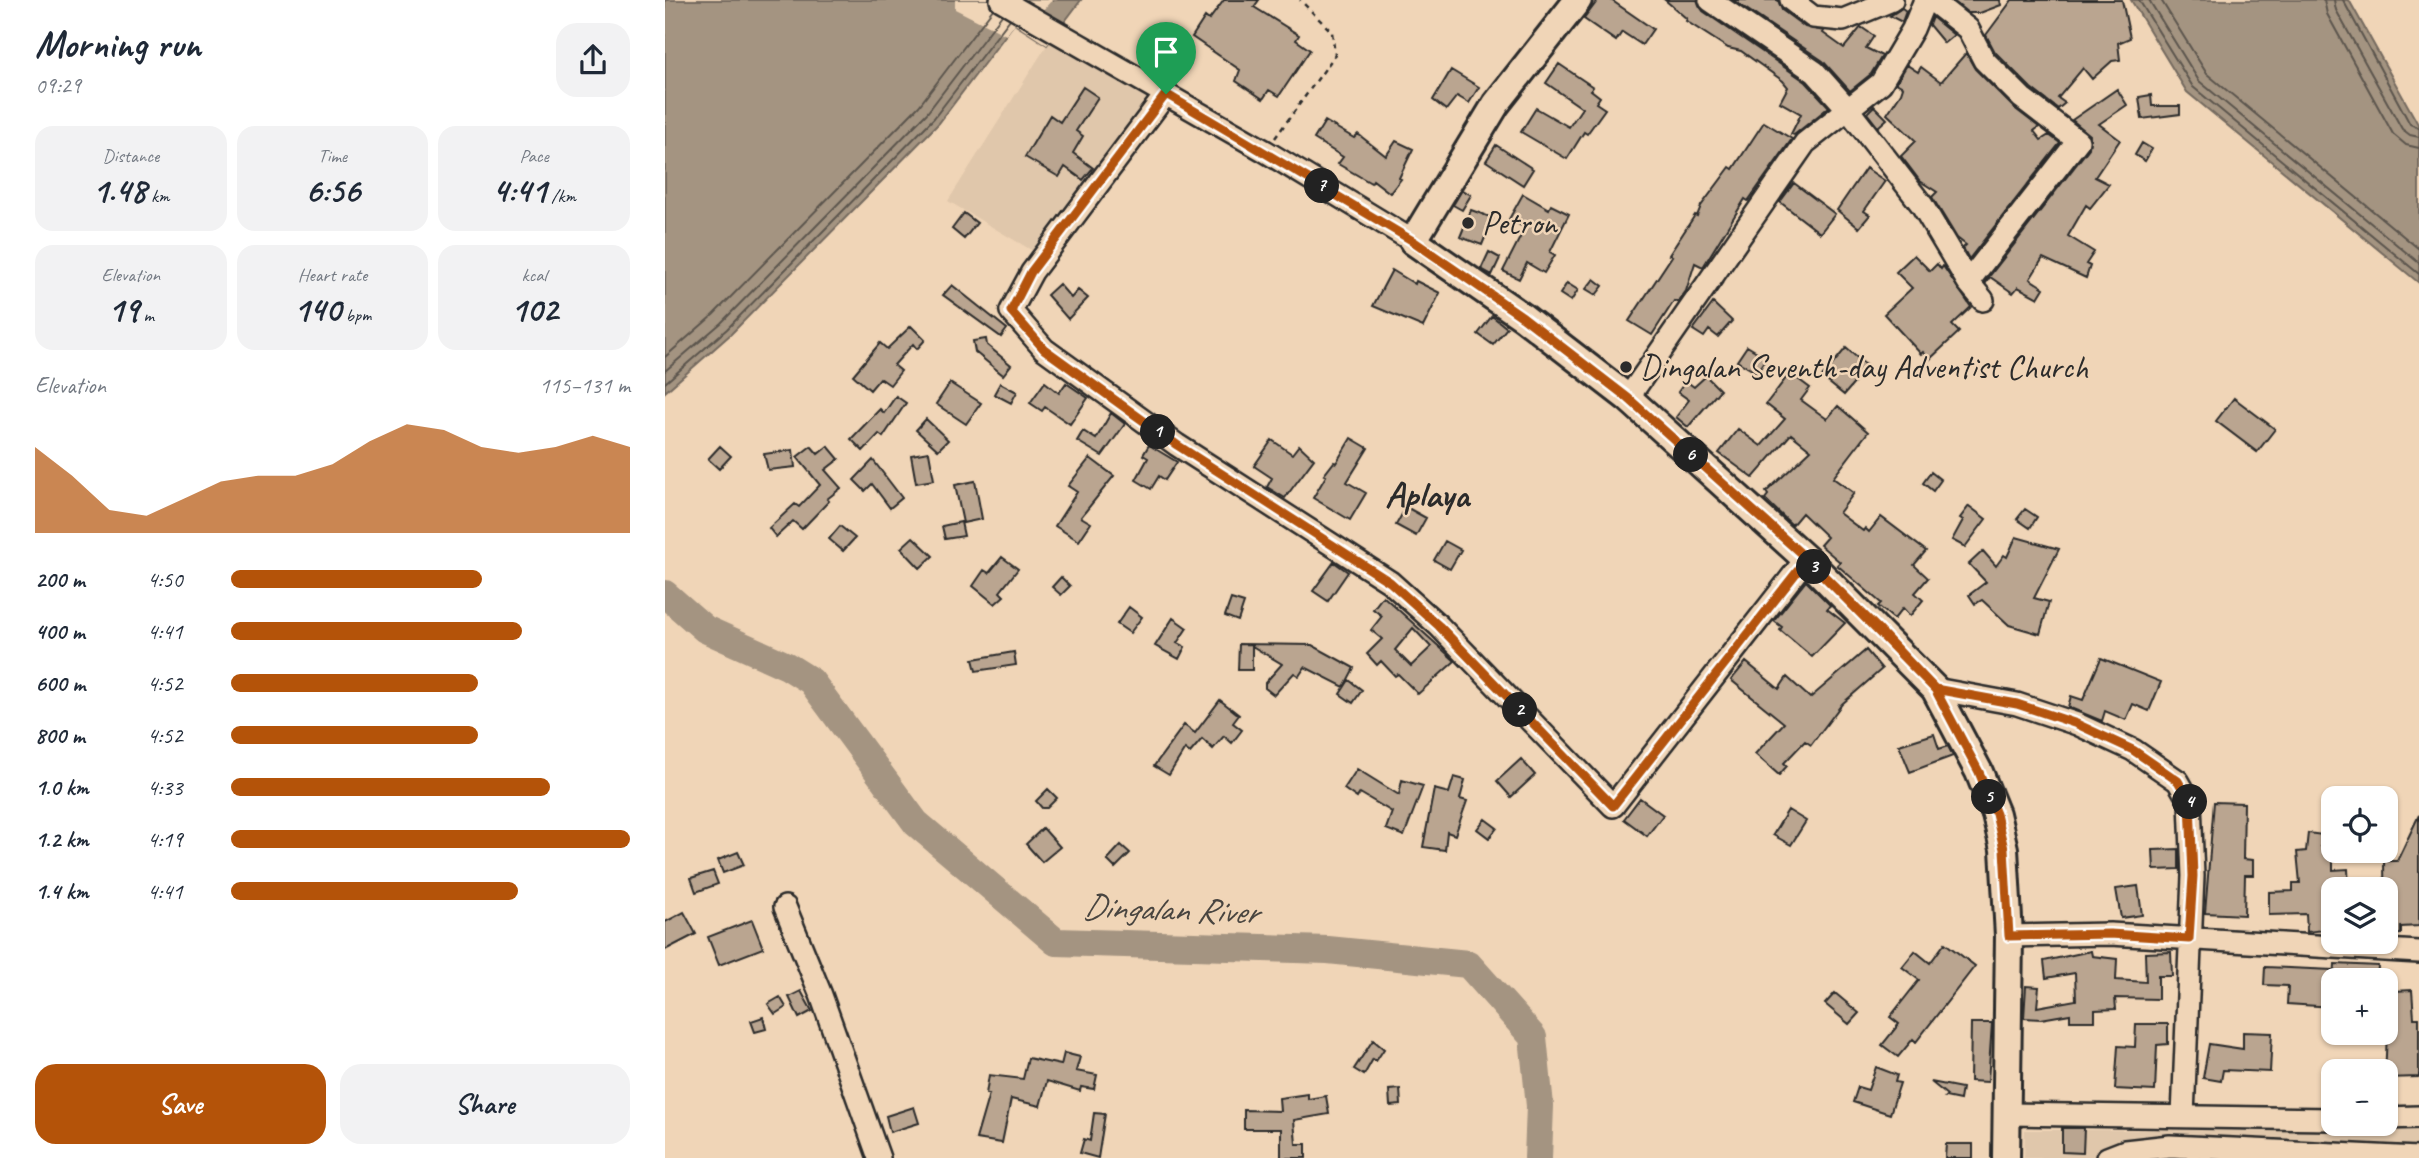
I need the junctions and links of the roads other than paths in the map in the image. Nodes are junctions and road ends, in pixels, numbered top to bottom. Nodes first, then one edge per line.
1 (1001, 0) edge
2 (1578, 0) edge
3 (1710, 0) edge
4 (1791, 0) edge
5 (1892, 0) edge
6 (1928, 0) edge
7 (1166, 94) junction
8 (1847, 108) junction
9 (1413, 241) junction
10 (1968, 282) junction
11 (1983, 300) dead end
12 (1628, 398) junction
13 (1807, 559) junction
14 (1935, 689) junction
15 (785, 907) dead end
16 (2009, 936) junction
17 (2189, 939) junction
18 (2419, 952) edge
19 (2008, 1114) junction
20 (2183, 1116) junction
21 (2419, 1117) edge
22 (2398, 1118) edge
23 (2321, 1119) edge
24 (879, 1158) edge
25 (2005, 1158) edge
26 (2107, 1158) edge
27 (2419, 1158) edge

1 - 7 street
2 - 9 main road
3 - 8 street
4 - 5 street
6 - 8 street
6 - 10 street
7 - 9 street
7 - 13 street
8 - 10 street
8 - 12 street
9 - 12 main road
10 - 11 street
12 - 13 main road
13 - 14 main road
14 - 16 main road
14 - 17 street
15 - 24 street
16 - 17 street
16 - 19 main road
17 - 18 street
17 - 20 street
19 - 20 street
19 - 25 main road
20 - 23 street
21 - 22 street
26 - 27 street

